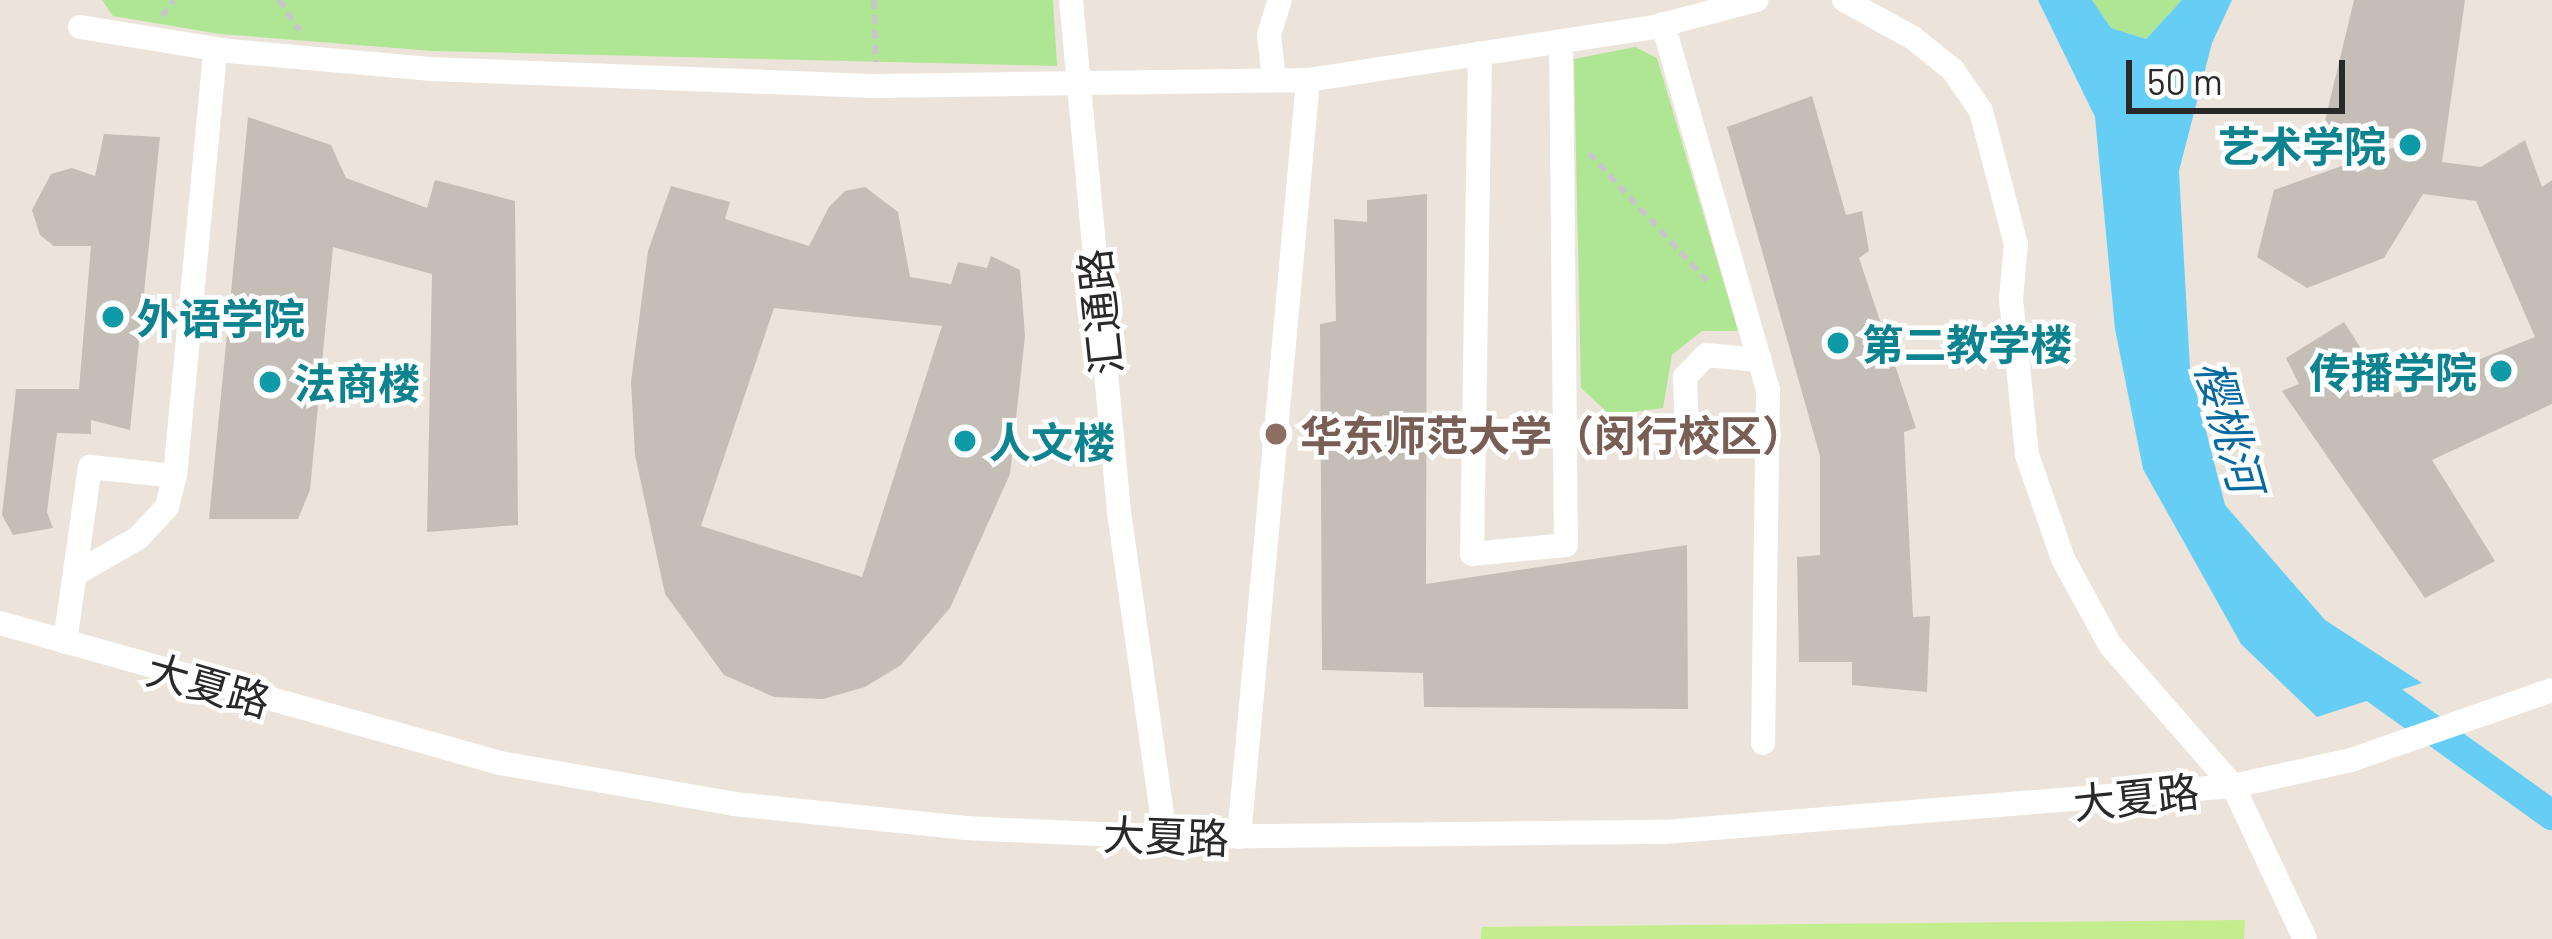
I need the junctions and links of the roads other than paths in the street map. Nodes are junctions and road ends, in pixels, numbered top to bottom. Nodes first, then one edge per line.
1 (1071, 0) edge
2 (1280, 0) edge
3 (1756, 0) edge
4 (1844, 0) edge
5 (1663, 25) junction
6 (80, 27) dead end
7 (1561, 41) junction
8 (214, 49) junction
9 (1480, 53) junction
10 (1076, 80) junction
11 (1274, 80) junction
12 (1308, 80) junction
13 (1760, 360) junction
14 (1565, 430) junction
15 (1687, 430) junction
16 (1474, 431) junction
17 (1768, 431) junction
18 (175, 476) junction
19 (74, 574) junction
20 (0, 623) edge
21 (65, 642) junction
22 (2552, 690) edge
23 (1763, 742) dead end
24 (2234, 786) junction
25 (1165, 836) junction
26 (1239, 838) junction
27 (2305, 939) edge

1 - 10 street, 汇通路
2 - 11 street
3 - 5 street
4 - 24 street
5 - 7 street
5 - 13 street
6 - 8 street
7 - 9 street
7 - 14 street
8 - 10 street
8 - 18 street
9 - 12 street
9 - 16 street
10 - 11 street
10 - 25 street, 汇通路
11 - 12 street
12 - 26 street
13 - 15 street
13 - 17 street
14 - 15 street
14 - 16 street
14 - 16 street
15 - 17 street
17 - 23 street
18 - 19 street
18 - 19 street
19 - 21 street
20 - 21 street, 大夏路
21 - 25 street, 大夏路
22 - 24 street, 大夏路
24 - 26 street, 大夏路
24 - 27 street
25 - 26 street, 大夏路

